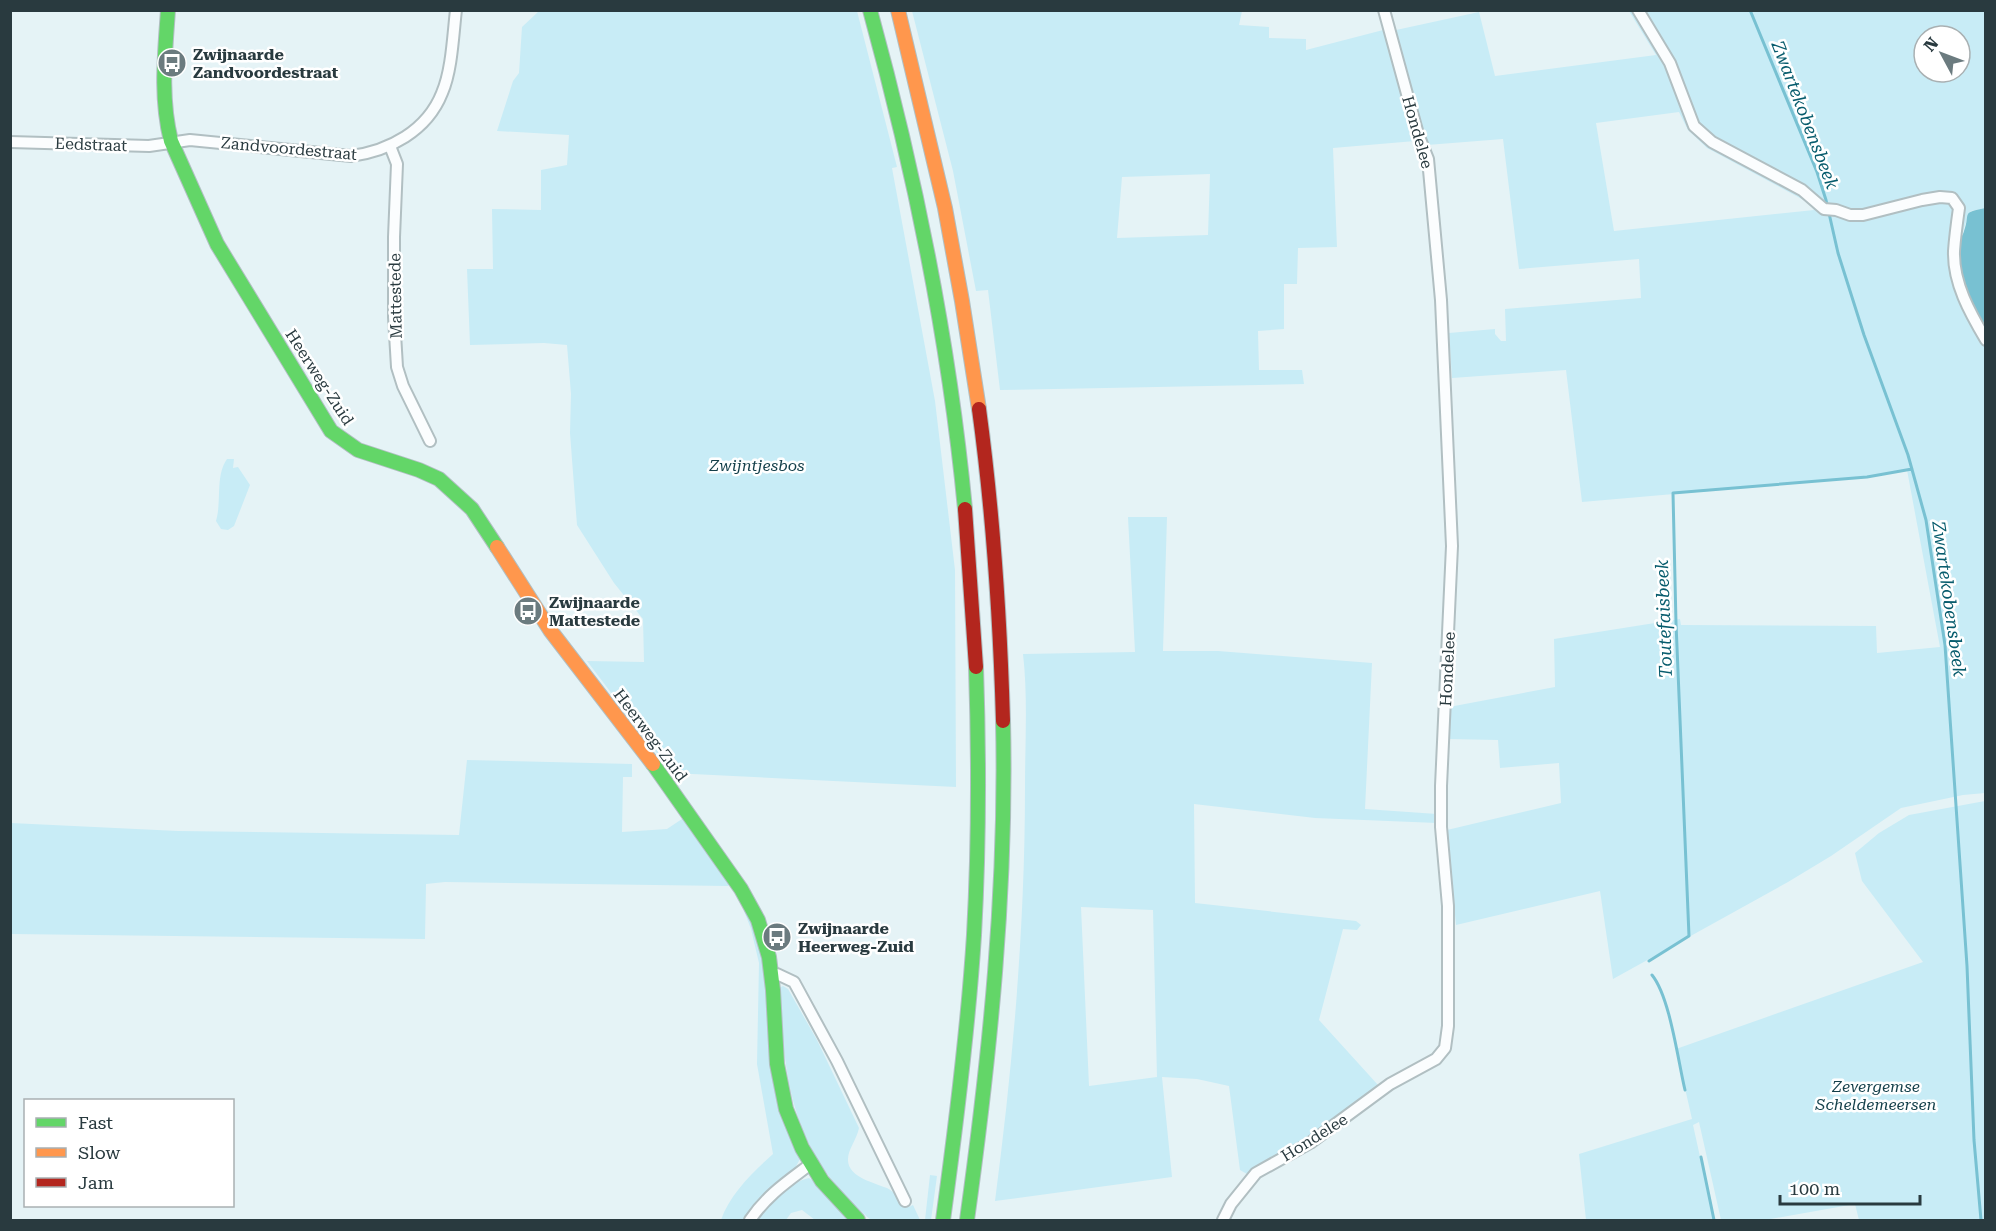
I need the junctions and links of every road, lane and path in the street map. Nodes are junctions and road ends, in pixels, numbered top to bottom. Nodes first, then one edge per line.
1 (168, 10) edge
2 (456, 10) edge
3 (870, 10) edge
4 (898, 10) edge
5 (1384, 10) edge
6 (1638, 10) edge
7 (171, 141) junction
8 (10, 142) edge
9 (390, 146) junction
10 (1986, 340) edge
11 (430, 441) dead end
12 (771, 974) junction
13 (812, 1163) junction
14 (905, 1201) dead end
15 (750, 1221) edge
16 (858, 1221) edge
17 (943, 1221) edge
18 (967, 1221) edge
19 (1223, 1221) edge

1 - 7 main road, Heerweg-Zuid
2 - 9 street, Zandvoordestraat
3 - 17 main road
4 - 18 main road
5 - 19 street, Hondelee
6 - 10 street
7 - 8 street, Eedstraat
7 - 9 street, Zandvoordestraat
7 - 12 main road, Heerweg-Zuid
9 - 11 street, Mattestede
12 - 13 main road, Heerweg-Zuid
12 - 14 street
13 - 15 street
13 - 16 main road, Heerweg-Zuid

